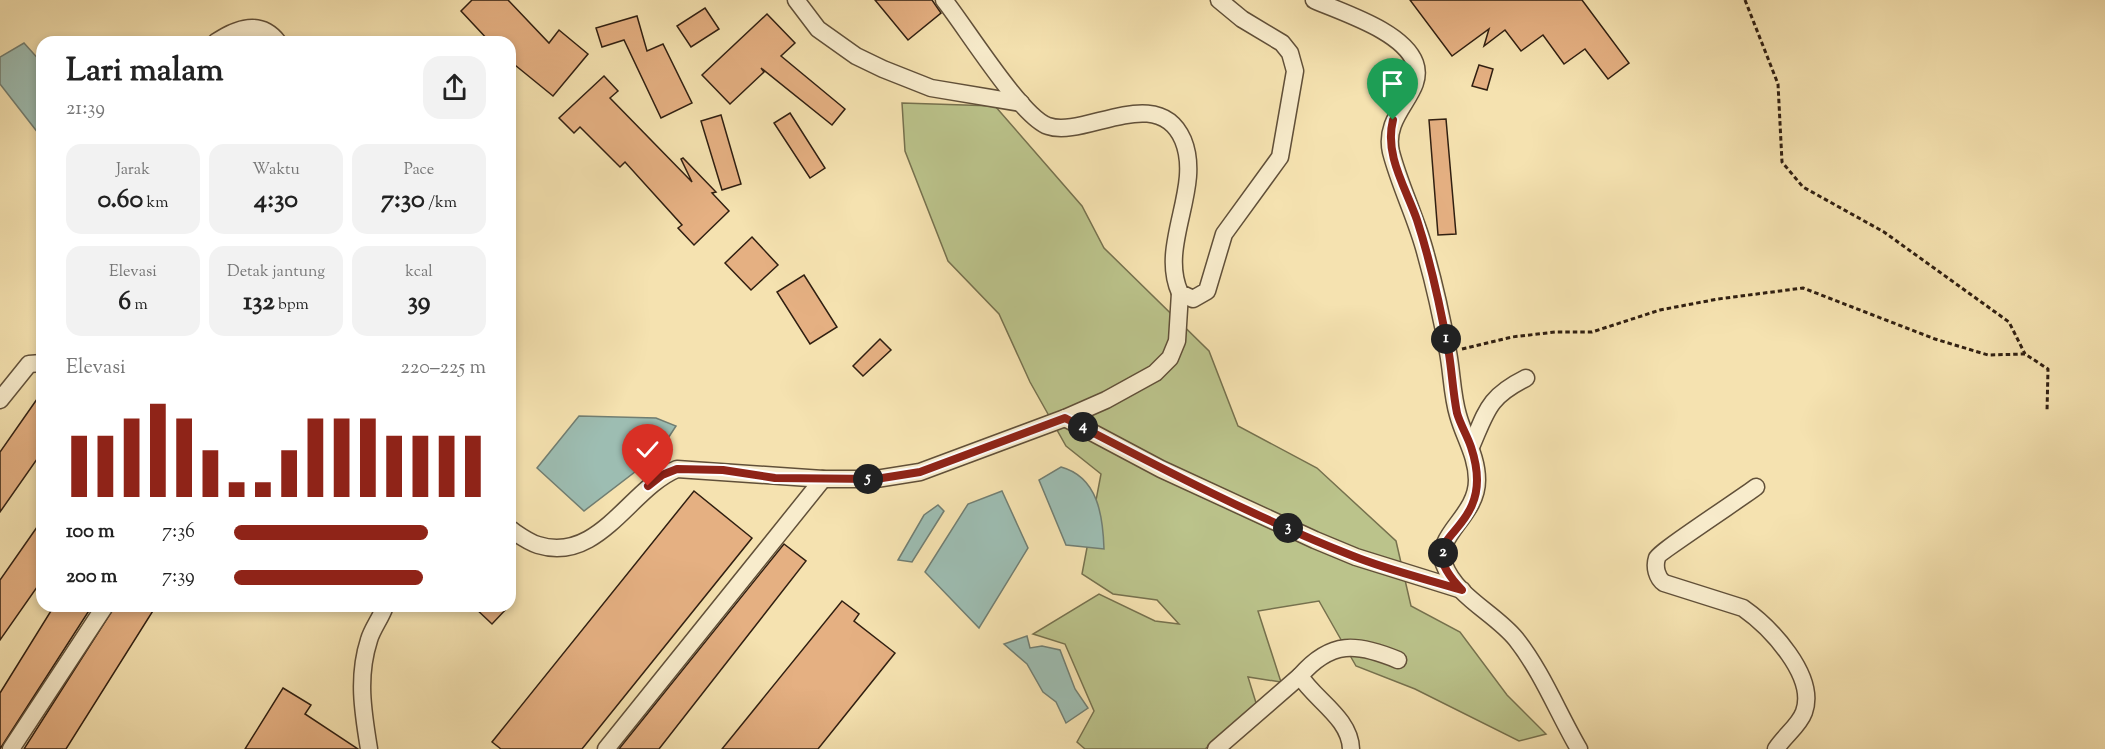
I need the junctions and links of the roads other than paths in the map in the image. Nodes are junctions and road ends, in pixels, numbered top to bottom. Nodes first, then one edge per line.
1 (796, 0) edge
2 (944, 0) edge
3 (1219, 0) edge
4 (1314, 0) edge
5 (228, 36) edge
6 (271, 36) edge
7 (1021, 103) junction
8 (1180, 293) junction
9 (36, 363) edge
10 (1526, 378) dead end
11 (0, 400) edge
12 (1065, 418) junction
13 (1471, 447) junction
14 (823, 479) junction
15 (1756, 487) dead end
16 (516, 533) edge
17 (1462, 590) junction
18 (101, 612) edge
19 (382, 612) edge
20 (1398, 660) dead end
21 (1300, 676) junction
22 (11, 749) edge
23 (369, 749) edge
24 (606, 749) edge
25 (1216, 749) edge
26 (1351, 749) edge
27 (1580, 749) edge
28 (1776, 749) edge

1 - 7 street
2 - 7 street
3 - 8 street
4 - 13 street
5 - 6 street
7 - 8 street
8 - 12 street
9 - 11 street
10 - 13 street
12 - 14 street
12 - 17 street
13 - 17 street
14 - 16 street
14 - 24 street
15 - 28 street
17 - 27 street
18 - 22 street
19 - 23 street
20 - 21 street
21 - 25 street
21 - 26 street

